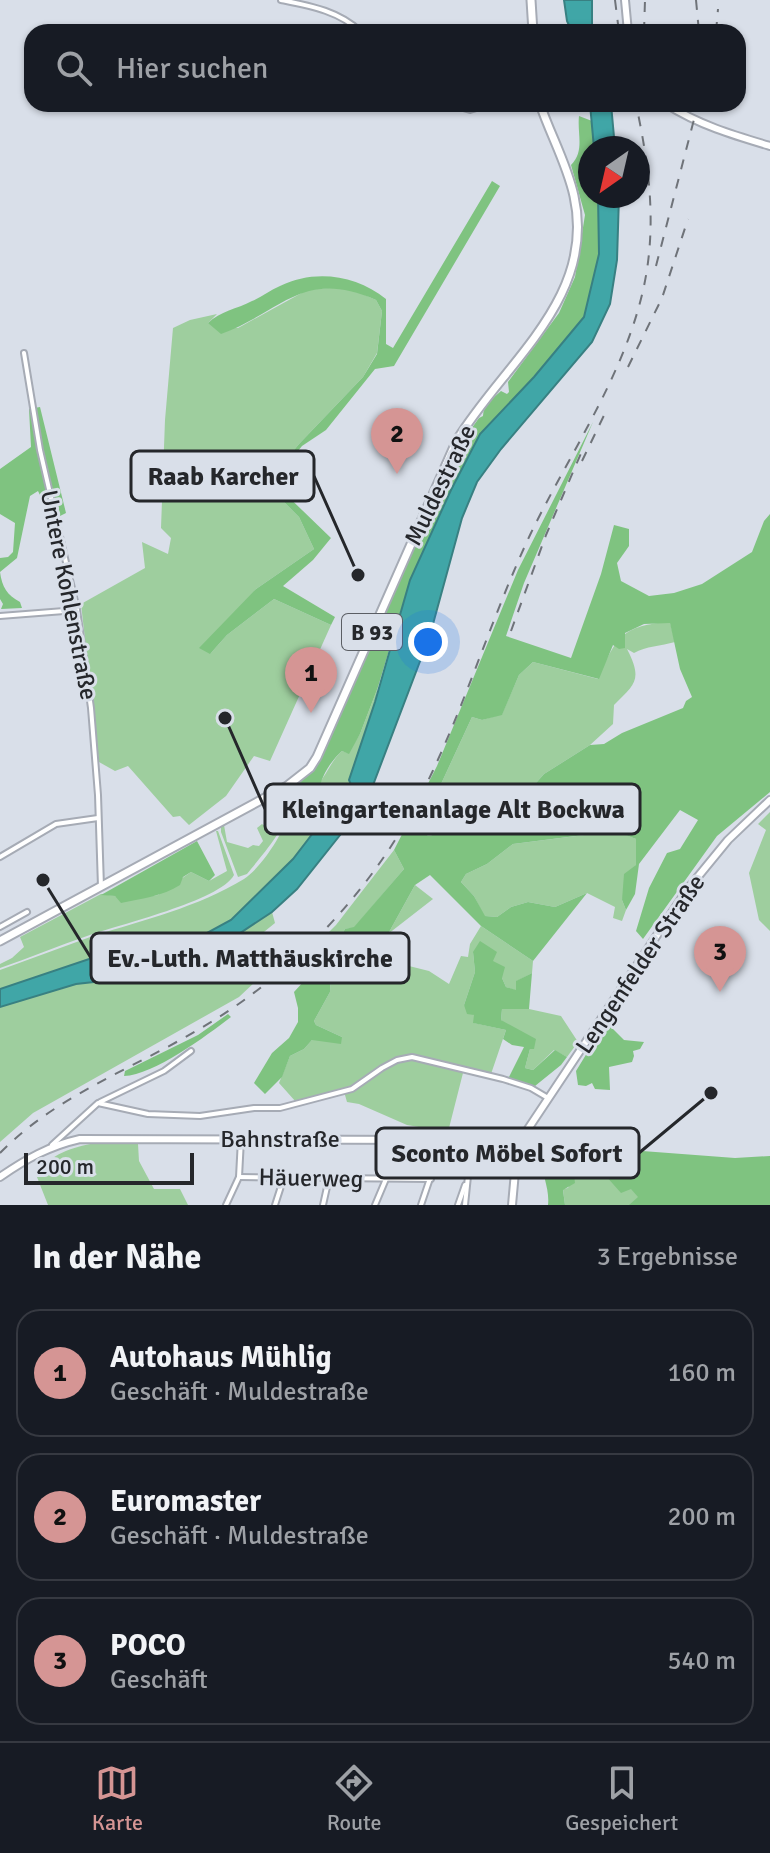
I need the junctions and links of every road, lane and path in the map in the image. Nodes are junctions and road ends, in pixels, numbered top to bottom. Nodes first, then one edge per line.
1 (281, 0) edge
2 (531, 0) edge
3 (625, 0) edge
4 (351, 24) edge
5 (532, 24) edge
6 (627, 24) edge
7 (543, 112) edge
8 (679, 112) edge
9 (770, 146) edge
10 (24, 353) dead end
11 (77, 610) junction
12 (0, 616) edge
13 (770, 800) edge
14 (98, 818) junction
15 (0, 857) edge
16 (101, 887) junction
17 (27, 912) dead end
18 (0, 927) edge
19 (0, 941) edge
20 (191, 1051) dead end
21 (548, 1098) junction
22 (98, 1103) junction
23 (522, 1138) junction
24 (241, 1139) junction
25 (477, 1139) junction
26 (443, 1140) junction
27 (50, 1147) junction
28 (468, 1176) junction
29 (0, 1177) edge
30 (239, 1177) junction
31 (284, 1177) junction
32 (329, 1178) junction
33 (386, 1179) junction
34 (431, 1179) junction
35 (226, 1205) edge
36 (275, 1205) edge
37 (323, 1205) edge
38 (375, 1205) edge
39 (421, 1205) edge
40 (458, 1205) edge
41 (465, 1205) edge
42 (512, 1205) edge

1 - 4 street
2 - 5 main road
3 - 6 main road
7 - 16 main road, Muldestraße / B 93
8 - 9 main road
10 - 11 street, Untere Kohlenstraße
11 - 12 street
11 - 14 street, Untere Kohlenstraße
13 - 21 main road, Lengenfelder Straße
14 - 15 street
14 - 16 street, Untere Kohlenstraße
16 - 19 main road, Muldestraße / B 93
17 - 18 street
20 - 22 street
21 - 22 street
21 - 23 main road, Lengenfelder Straße
22 - 27 street
23 - 25 main road, Bahnstraße
23 - 42 main road
24 - 26 main road, Bahnstraße
24 - 27 main road, Bahnstraße
24 - 30 street
25 - 26 main road, Bahnstraße
25 - 28 street
26 - 34 street
27 - 29 main road, Bahnstraße
28 - 40 street
28 - 41 street
30 - 31 street, Häuerweg
30 - 35 street
31 - 32 street, Häuerweg
31 - 36 street
32 - 33 street, Häuerweg
32 - 37 street
33 - 34 street, Häuerweg
33 - 38 street
34 - 39 street

